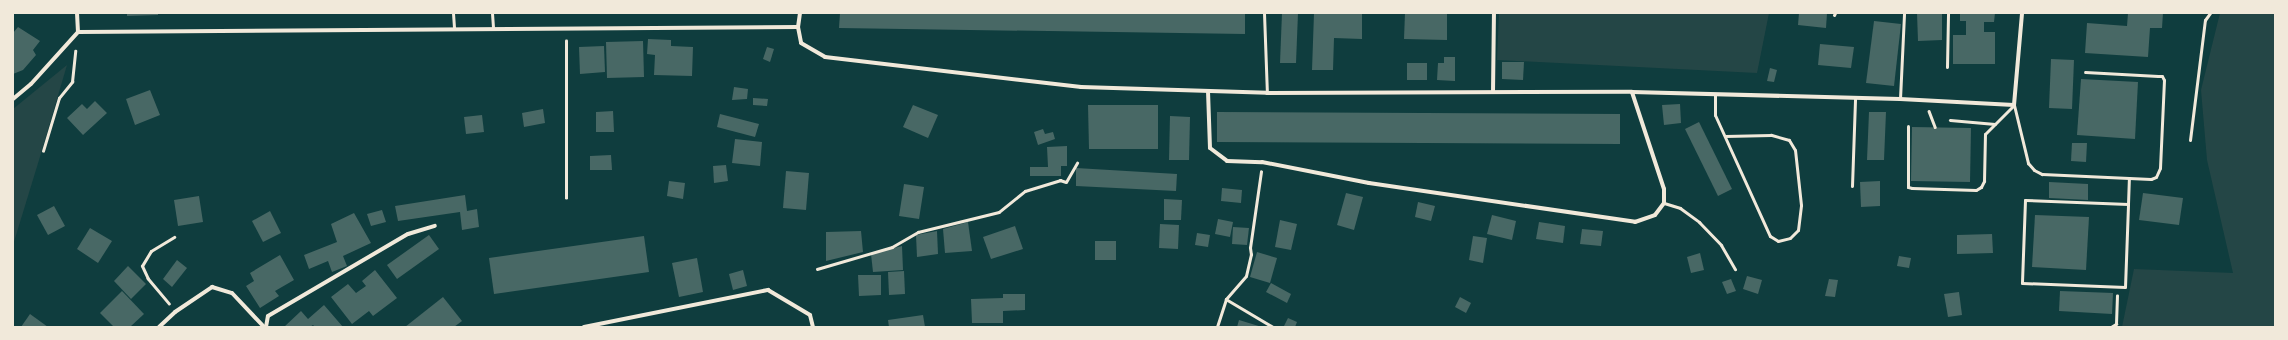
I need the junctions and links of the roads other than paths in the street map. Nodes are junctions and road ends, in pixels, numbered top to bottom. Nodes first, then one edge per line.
1 (77, 13) edge
2 (453, 13) edge
3 (492, 13) edge
4 (800, 13) edge
5 (1264, 13) edge
6 (1494, 13) edge
7 (1904, 13) edge
8 (1948, 13) edge
9 (2022, 13) edge
10 (2210, 13) edge
11 (798, 27) junction
12 (454, 29) junction
13 (493, 29) junction
14 (78, 32) junction
15 (1947, 67) dead end
16 (2086, 72) dead end
17 (1208, 91) junction
18 (1493, 92) junction
19 (1632, 92) junction
20 (1267, 93) junction
21 (1715, 95) junction
22 (1856, 98) junction
23 (13, 99) edge
24 (1900, 99) junction
25 (2014, 105) junction
26 (1950, 120) dead end
27 (1995, 124) junction
28 (1908, 126) dead end
29 (1725, 136) junction
30 (2190, 140) dead end
31 (2129, 178) junction
32 (1852, 186) dead end
33 (1664, 203) junction
34 (2128, 204) junction
35 (435, 226) dead end
36 (1735, 270) dead end
37 (159, 327) edge
38 (265, 327) edge
39 (584, 327) edge
40 (813, 327) edge

1 - 14 street
2 - 12 lane
3 - 13 lane
4 - 11 street
5 - 20 lane
6 - 18 street
7 - 24 lane
8 - 15 lane
9 - 25 street
10 - 30 lane
11 - 13 street
11 - 17 street
12 - 13 street
12 - 14 street
14 - 23 street
16 - 31 lane
17 - 20 street
17 - 33 street
18 - 19 street
18 - 20 street
19 - 21 street
19 - 33 street
21 - 22 street
21 - 29 lane
22 - 24 street
22 - 32 lane
24 - 25 street
25 - 27 lane
25 - 31 lane
26 - 27 lane
27 - 28 lane
29 - 29 lane
31 - 34 lane
33 - 36 lane
34 - 34 lane
35 - 38 street
37 - 38 street
39 - 40 street

